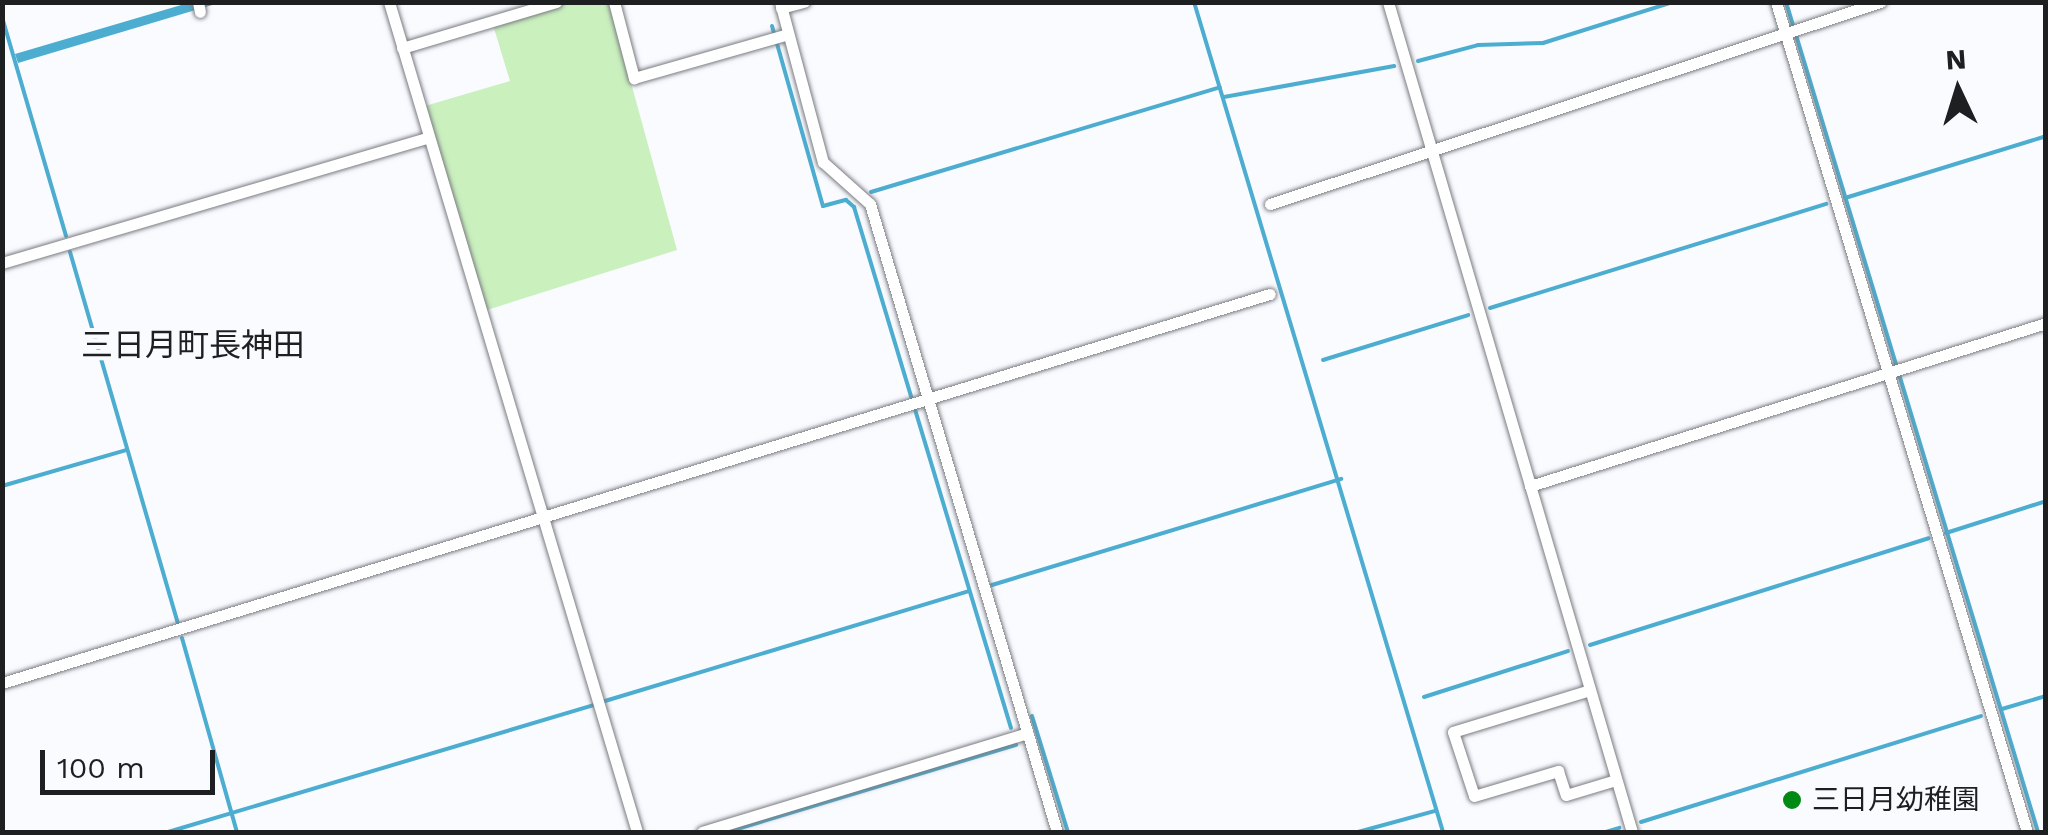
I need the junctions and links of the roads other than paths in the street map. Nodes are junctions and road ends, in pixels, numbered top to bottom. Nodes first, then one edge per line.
1 (390, 2) edge
2 (556, 2) edge
3 (614, 2) edge
4 (804, 2) edge
5 (1388, 2) edge
6 (1776, 2) edge
7 (1880, 2) edge
8 (781, 5) edge
9 (1792, 32) junction
10 (788, 34) junction
11 (402, 48) junction
12 (428, 138) junction
13 (1432, 153) junction
14 (1270, 204) dead end
15 (2, 263) edge
16 (1270, 294) dead end
17 (2046, 323) edge
18 (1888, 373) junction
19 (927, 401) junction
20 (1530, 486) junction
21 (547, 520) junction
22 (2, 683) edge
23 (1590, 690) junction
24 (1027, 733) junction
25 (1616, 780) junction
26 (637, 832) edge
27 (702, 832) edge
28 (1057, 832) edge
29 (1632, 832) edge
30 (2027, 832) edge

1 - 11 street
2 - 11 street
3 - 10 street
4 - 8 street
5 - 13 street
6 - 9 street
7 - 9 street
8 - 10 street
9 - 13 street
9 - 18 street
10 - 19 street
11 - 12 street
12 - 15 street
12 - 21 street
13 - 14 street
13 - 20 street
16 - 19 street
17 - 18 street
18 - 20 street
18 - 30 street
19 - 21 street
19 - 24 street
20 - 23 street
21 - 22 street
21 - 26 street
23 - 25 street
23 - 25 street
24 - 27 street
24 - 28 street
25 - 29 street

